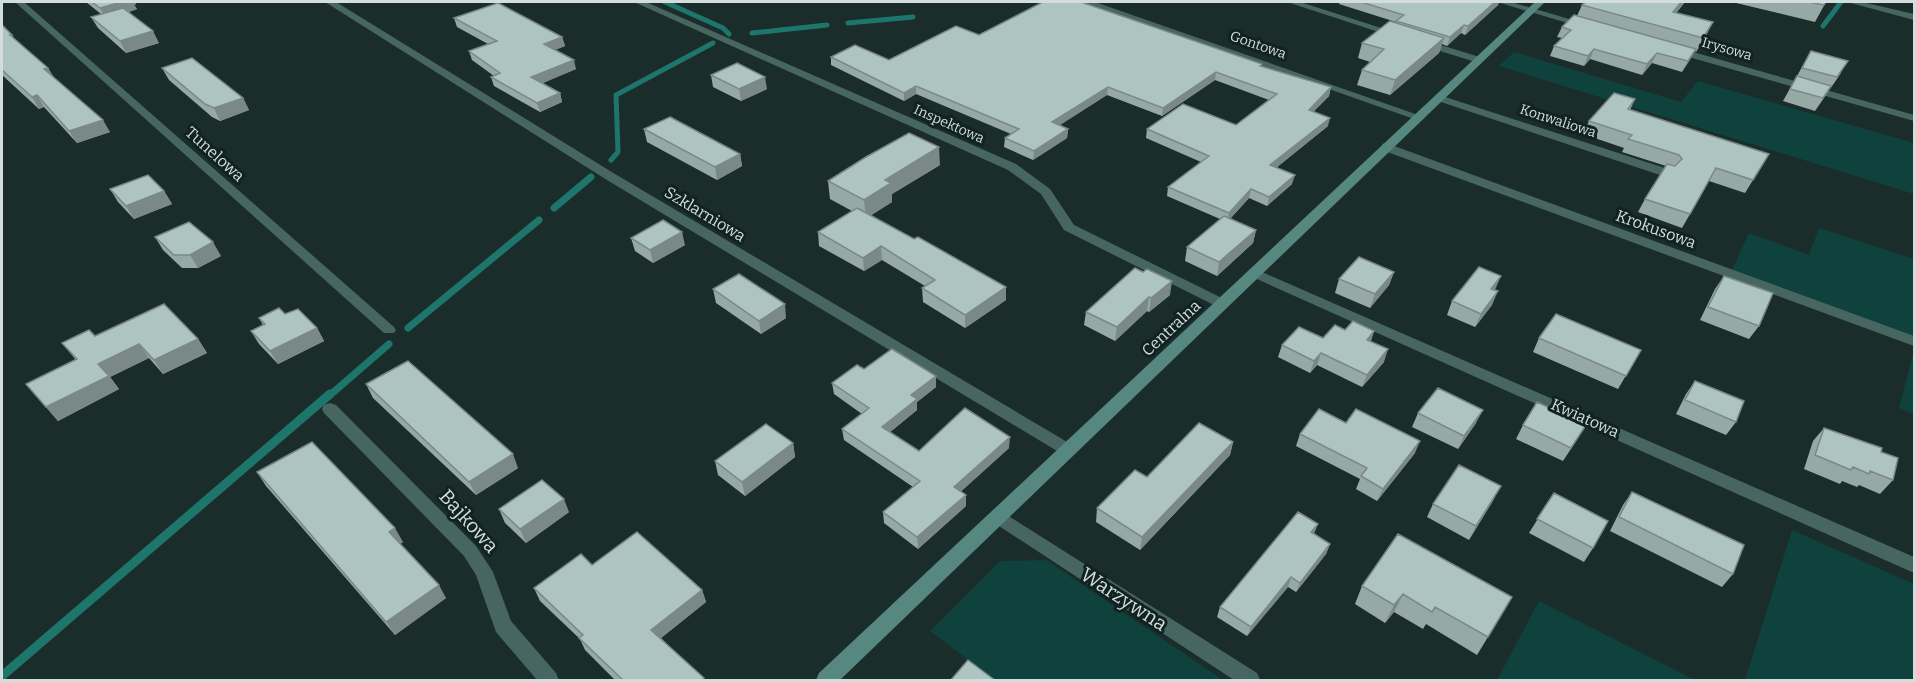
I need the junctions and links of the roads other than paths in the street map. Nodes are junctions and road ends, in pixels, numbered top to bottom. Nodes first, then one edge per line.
1 (19, 2) edge
2 (330, 2) edge
3 (639, 2) edge
4 (1088, 2) edge
5 (1292, 2) edge
6 (1502, 2) edge
7 (1852, 2) edge
8 (1535, 6) edge
9 (1914, 17) edge
10 (1599, 29) edge
11 (1666, 48) edge
12 (1479, 60) junction
13 (1439, 98) junction
14 (1418, 117) junction
15 (1914, 118) edge
16 (1386, 147) junction
17 (1666, 173) edge
18 (1255, 273) junction
19 (1223, 304) junction
20 (389, 330) dead end
21 (1914, 341) edge
22 (330, 409) dead end
23 (1068, 450) junction
24 (999, 517) junction
25 (1914, 565) edge
26 (549, 681) edge
27 (826, 681) edge
28 (1250, 681) edge

1 - 20 street, Tunelowa
2 - 23 street, Szklarniowa
3 - 19 street, Inspektowa
4 - 14 street, Gontowa
5 - 12 street
6 - 8 street
7 - 9 street
8 - 10 street
8 - 12 street, Centralna
11 - 15 street, Irysowa
12 - 13 street, Centralna
13 - 14 street, Centralna
13 - 17 street, Konwaliowa
14 - 16 street, Centralna
16 - 18 street, Centralna
16 - 21 street, Krokusowa
18 - 19 street, Centralna
18 - 25 street, Kwiatowa
19 - 23 street, Centralna
22 - 26 street, Bajkowa
23 - 24 street, Centralna
24 - 27 street, Centralna
24 - 28 street, Warzywna

